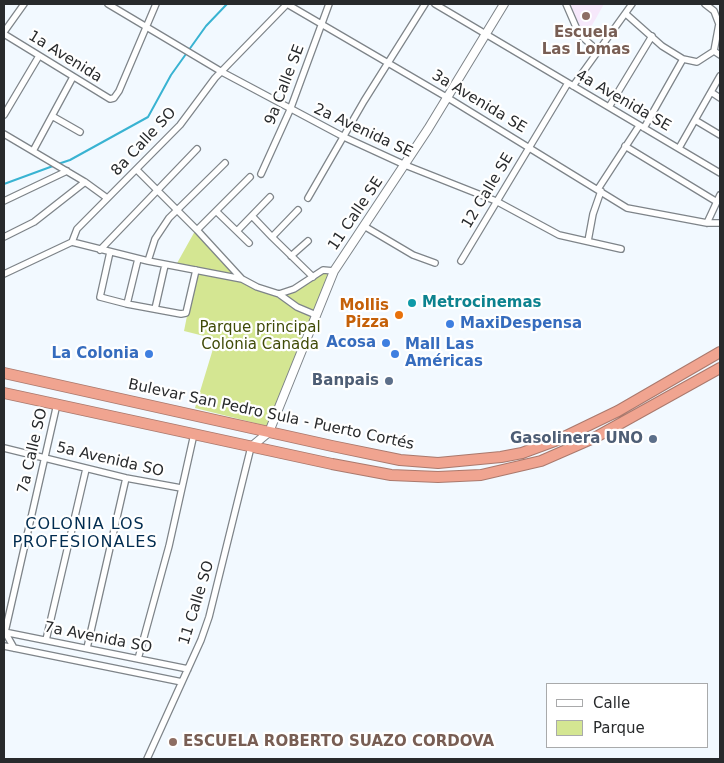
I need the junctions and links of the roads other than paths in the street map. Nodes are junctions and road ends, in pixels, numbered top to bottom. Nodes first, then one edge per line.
1 (24, 4) edge
2 (108, 4) edge
3 (156, 4) edge
4 (287, 4) edge
5 (329, 4) edge
6 (425, 4) edge
7 (435, 4) edge
8 (504, 4) edge
9 (566, 4) edge
10 (632, 4) edge
11 (705, 4) edge
12 (718, 4) edge
13 (714, 11) junction
14 (626, 14) junction
15 (321, 24) junction
16 (147, 26) junction
17 (485, 33) junction
18 (4, 34) edge
19 (652, 36) junction
20 (598, 51) junction
21 (714, 51) junction
22 (720, 55) edge
23 (39, 56) junction
24 (683, 59) junction
25 (388, 62) junction
26 (222, 72) junction
27 (720, 76) edge
28 (73, 77) junction
29 (571, 85) junction
30 (711, 92) junction
31 (448, 98) junction
32 (720, 98) edge
33 (608, 107) junction
34 (290, 110) junction
35 (4, 115) edge
36 (52, 116) junction
37 (695, 120) junction
38 (641, 127) junction
39 (80, 132) dead end
40 (4, 134) edge
41 (720, 135) edge
42 (344, 137) junction
43 (625, 146) junction
44 (530, 147) junction
45 (679, 148) junction
46 (197, 150) dead end
47 (33, 151) junction
48 (225, 163) dead end
49 (405, 165) junction
50 (66, 170) junction
51 (137, 170) junction
52 (720, 173) edge
53 (262, 174) dead end
54 (250, 177) dead end
55 (85, 182) junction
56 (158, 190) junction
57 (599, 190) junction
58 (270, 197) dead end
59 (107, 198) junction
60 (308, 198) dead end
61 (719, 198) edge
62 (4, 201) edge
63 (496, 201) junction
64 (177, 210) junction
65 (298, 210) dead end
66 (216, 211) junction
67 (252, 216) junction
68 (707, 223) junction
69 (720, 223) edge
70 (364, 226) junction
71 (197, 230) junction
72 (238, 230) junction
73 (4, 237) edge
74 (272, 237) junction
75 (308, 240) dead end
76 (588, 241) junction
77 (72, 242) junction
78 (249, 244) dead end
79 (621, 248) dead end
80 (100, 250) junction
81 (110, 252) junction
82 (291, 256) junction
83 (138, 259) junction
84 (148, 261) junction
85 (461, 261) dead end
86 (435, 263) dead end
87 (165, 265) junction
88 (196, 270) junction
89 (334, 271) junction
90 (4, 274) edge
91 (313, 277) junction
92 (242, 279) junction
93 (279, 294) junction
94 (127, 304) junction
95 (155, 309) junction
96 (316, 315) junction
97 (720, 352) edge
98 (720, 368) edge
99 (4, 373) edge
100 (4, 394) edge
101 (57, 404) junction
102 (269, 432) junction
103 (194, 434) junction
104 (251, 447) junction
105 (4, 448) edge
106 (44, 458) junction
107 (86, 469) junction
108 (126, 478) junction
109 (181, 488) junction
110 (4, 632) edge
111 (46, 640) junction
112 (4, 646) edge
113 (14, 648) junction
114 (87, 648) junction
115 (138, 659) junction
116 (188, 669) junction
117 (182, 682) junction
118 (147, 759) edge

1 - 18 street
2 - 16 street, 2a Avenida SE
3 - 16 street
4 - 15 street, 3a Avenida SE
4 - 26 street, 8a Calle SO
5 - 15 street, 9a Calle SE
6 - 25 street
7 - 17 street, 4a Avenida SE
8 - 17 street, 11 Calle SE
9 - 20 street
10 - 14 street, 12 Calle SE
11 - 13 street
12 - 13 street
13 - 21 street
14 - 19 street
14 - 20 street, 12 Calle SE
15 - 25 street, 3a Avenida SE
15 - 34 street, 9a Calle SE
16 - 26 street, 2a Avenida SE
16 - 28 street, 1a Avenida
17 - 29 street, 4a Avenida SE
17 - 31 street, 11 Calle SE
18 - 23 street, 1a Avenida
19 - 24 street
19 - 33 street
20 - 29 street, 12 Calle SE
21 - 22 street
21 - 24 street
23 - 28 street, 1a Avenida
23 - 35 street
24 - 38 street
25 - 31 street, 3a Avenida SE
25 - 42 street
26 - 34 street, 2a Avenida SE
26 - 51 street, 8a Calle SO
27 - 30 street
28 - 36 street
29 - 33 street, 4a Avenida SE
29 - 44 street, 12 Calle SE
30 - 32 street
30 - 37 street
31 - 44 street, 3a Avenida SE
31 - 49 street, 11 Calle SE
33 - 38 street, 4a Avenida SE
34 - 42 street, 2a Avenida SE
34 - 53 street, 9a Calle SE
36 - 39 street
36 - 47 street
37 - 41 street
37 - 45 street
38 - 43 street
38 - 45 street, 4a Avenida SE
40 - 47 street
42 - 49 street, 2a Avenida SE
42 - 60 street
43 - 57 street
43 - 61 street
44 - 57 street, 3a Avenida SE
44 - 63 street, 12 Calle SE
45 - 52 street, 4a Avenida SE
46 - 56 street
47 - 50 street
48 - 64 street
49 - 63 street, 2a Avenida SE
49 - 70 street, 11 Calle SE
50 - 55 street
50 - 62 street
51 - 56 street
51 - 59 street, 8a Calle SO
54 - 66 street
55 - 59 street
55 - 73 street
56 - 64 street
56 - 80 street
57 - 68 street, 3a Avenida SE
57 - 76 street
58 - 67 street
59 - 77 street, 8a Calle SO
61 - 68 street
63 - 76 street, 2a Avenida SE
63 - 85 street, 12 Calle SE
64 - 71 street
64 - 84 street
65 - 74 street
66 - 71 street
66 - 72 street
67 - 72 street
67 - 74 street
68 - 69 street
70 - 86 street
70 - 89 street, 11 Calle SE
71 - 92 street
72 - 78 street
74 - 82 street
75 - 82 street
76 - 79 street, 2a Avenida SE
77 - 80 street
77 - 90 street
80 - 81 street
81 - 83 street
81 - 94 street
82 - 91 street
83 - 84 street
83 - 94 street
84 - 87 street
87 - 88 street
87 - 95 street
88 - 92 street
88 - 95 street
89 - 91 street
89 - 96 street, 11 Calle SE
91 - 93 street
92 - 93 street
93 - 96 street
94 - 95 street
96 - 102 street, 11 Calle SE
97 - 102 highway, Bulevar San Pedro Sula - Puerto Cortés
98 - 104 highway
99 - 102 highway, Bulevar San Pedro Sula - Puerto Cortés
100 - 101 highway
101 - 103 highway
101 - 106 street, 7a Calle SO
102 - 104 street, 11 Calle SE
103 - 104 highway
103 - 109 street
104 - 116 street, 11 Calle SO
105 - 106 street, 5a Avenida SO
106 - 107 street, 5a Avenida SO
106 - 110 street, 7a Calle SO
107 - 108 street, 5a Avenida SO
107 - 111 street
108 - 109 street, 5a Avenida SO
108 - 114 street
109 - 115 street
110 - 111 street, 7a Avenida SO
110 - 113 street
111 - 114 street, 7a Avenida SO
112 - 113 street, 7a Avenida SO
113 - 117 street, 7a Avenida SO
114 - 115 street, 7a Avenida SO
115 - 116 street, 7a Avenida SO
116 - 117 street, 11 Calle SO
117 - 118 street, 11 Calle SO

